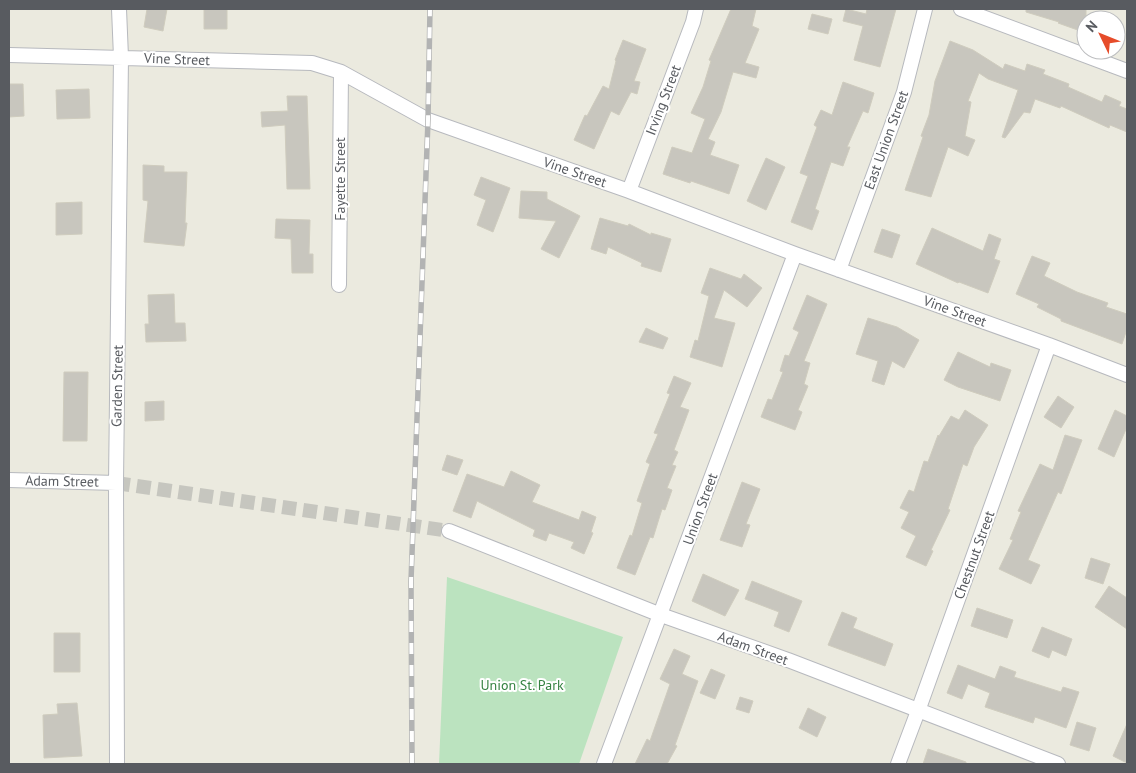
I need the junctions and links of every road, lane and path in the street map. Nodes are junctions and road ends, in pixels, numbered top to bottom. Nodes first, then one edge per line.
1 (119, 9) edge
2 (696, 9) edge
3 (926, 9) edge
4 (961, 9) edge
5 (9, 55) edge
6 (121, 57) junction
7 (1127, 71) edge
8 (341, 72) junction
9 (629, 191) junction
10 (795, 254) junction
11 (839, 270) junction
12 (340, 285) dead end
13 (1049, 345) junction
14 (1127, 375) edge
15 (9, 480) edge
16 (116, 482) junction
17 (448, 530) tunnel mouth
18 (660, 615) junction
19 (918, 711) junction
20 (117, 764) edge
21 (604, 764) edge
22 (898, 764) edge
23 (1058, 764) edge

1 - 6 street, Garden Street
2 - 9 street, Irving Street
3 - 11 street, East Union Street
4 - 7 street
5 - 6 street, Vine Street
6 - 8 street, Vine Street
6 - 16 street, Garden Street
8 - 9 street, Vine Street
8 - 12 street, Fayette Street
9 - 10 street, Vine Street
10 - 11 street, Vine Street
10 - 18 street, Union Street
11 - 13 street, Vine Street
13 - 14 street, Vine Street
13 - 19 street, Chestnut Street
15 - 16 street, Adam Street
16 - 20 street, Garden Street
17 - 18 street, Adam Street
18 - 19 street, Adam Street
18 - 21 street, Union Street
19 - 22 street, Chestnut Street
19 - 23 street, Adam Street

